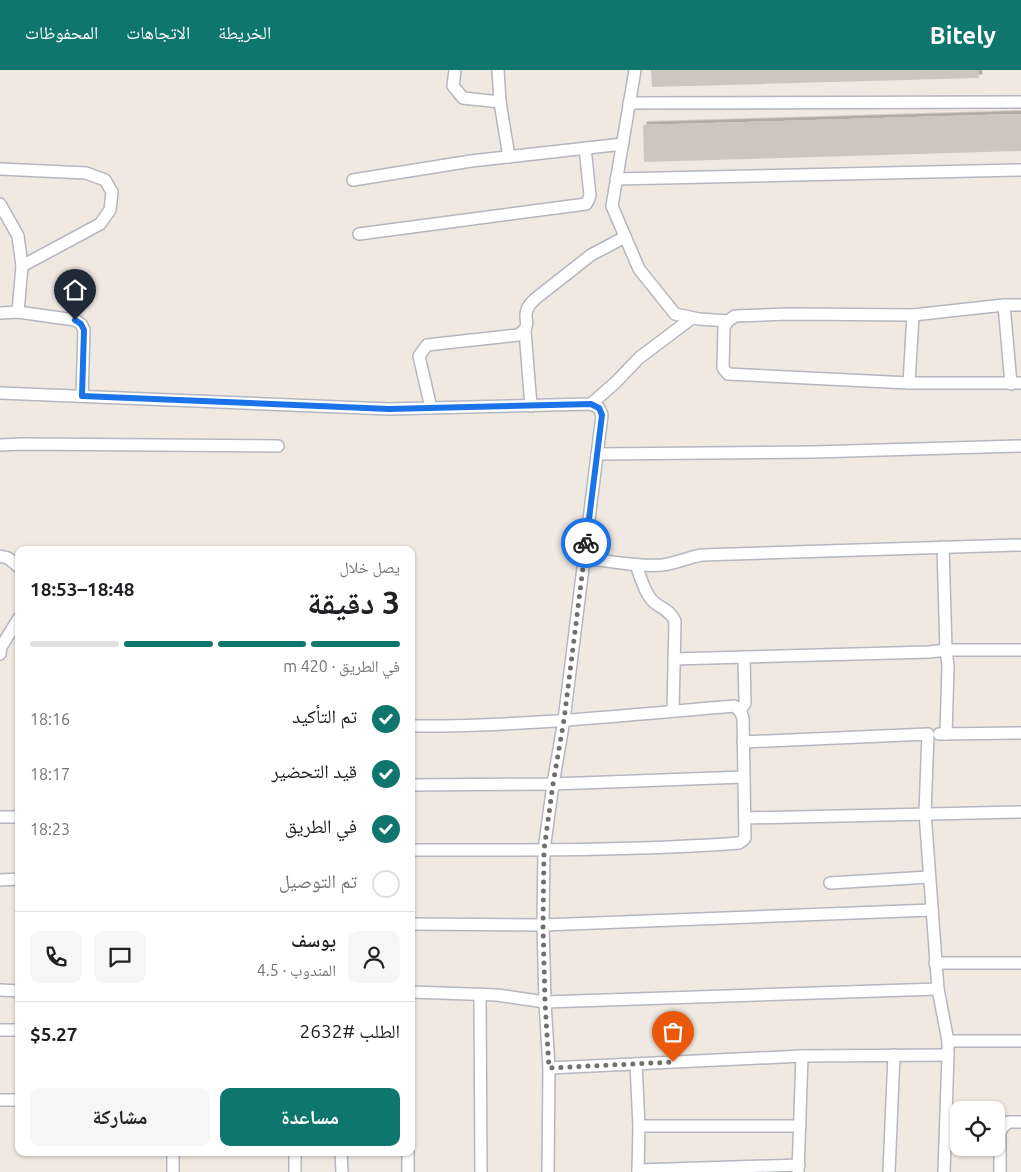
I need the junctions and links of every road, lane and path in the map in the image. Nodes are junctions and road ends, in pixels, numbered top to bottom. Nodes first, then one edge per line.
1 (455, 70) edge
2 (498, 70) edge
3 (635, 70) edge
4 (500, 102) junction
5 (1021, 102) edge
6 (629, 103) junction
7 (623, 144) junction
8 (585, 148) junction
9 (509, 157) junction
10 (0, 169) edge
11 (1021, 170) edge
12 (616, 179) junction
13 (353, 180) dead end
14 (0, 204) edge
15 (360, 234) dead end
16 (625, 237) junction
17 (22, 266) junction
18 (1004, 305) junction
19 (1021, 305) edge
20 (18, 312) junction
21 (0, 313) edge
22 (913, 315) junction
23 (692, 318) junction
24 (728, 321) junction
25 (525, 331) junction
26 (909, 383) junction
27 (1016, 383) edge
28 (0, 393) edge
29 (82, 396) junction
30 (591, 404) junction
31 (530, 406) junction
32 (431, 408) junction
33 (0, 445) edge
34 (278, 446) dead end
35 (1021, 446) edge
36 (597, 454) junction
37 (1021, 545) edge
38 (943, 548) junction
39 (0, 556) edge
40 (584, 558) junction
41 (15, 564) edge
42 (636, 565) junction
43 (15, 625) edge
44 (946, 650) junction
45 (1021, 650) edge
46 (0, 654) edge
47 (744, 657) junction
48 (674, 659) junction
49 (673, 711) junction
50 (740, 711) junction
51 (564, 720) junction
52 (415, 726) edge
53 (1021, 733) edge
54 (928, 734) junction
55 (946, 734) junction
56 (743, 742) junction
57 (744, 777) junction
58 (553, 784) junction
59 (415, 785) edge
60 (1021, 812) edge
61 (925, 813) junction
62 (0, 817) edge
63 (15, 817) edge
64 (745, 818) junction
65 (415, 850) edge
66 (544, 850) junction
67 (929, 877) junction
68 (15, 879) edge
69 (0, 880) edge
70 (830, 883) dead end
71 (932, 910) junction
72 (415, 924) edge
73 (543, 925) junction
74 (1021, 962) edge
75 (935, 963) junction
76 (938, 989) junction
77 (0, 990) edge
78 (15, 991) edge
79 (415, 992) edge
80 (480, 994) junction
81 (545, 1002) junction
82 (0, 1030) edge
83 (15, 1030) edge
84 (1021, 1041) edge
85 (948, 1042) junction
86 (894, 1055) junction
87 (948, 1055) junction
88 (802, 1056) junction
89 (636, 1064) junction
90 (549, 1068) junction
91 (0, 1100) edge
92 (15, 1100) edge
93 (1021, 1122) edge
94 (639, 1126) junction
95 (800, 1126) junction
96 (173, 1156) edge
97 (295, 1156) edge
98 (342, 1156) edge
99 (408, 1156) edge
100 (798, 1169) edge
101 (638, 1171) edge
102 (173, 1172) edge
103 (295, 1172) edge
104 (342, 1172) edge
105 (408, 1172) edge
106 (481, 1172) edge
107 (548, 1172) edge
108 (889, 1172) edge
109 (944, 1172) edge
110 (1000, 1172) edge

1 - 4 street
2 - 4 street
3 - 6 street
4 - 9 street
5 - 6 street
6 - 7 street
7 - 8 street
7 - 12 street
8 - 9 street
8 - 15 street
9 - 13 street
10 - 17 street
11 - 12 street
12 - 16 street
14 - 17 street
16 - 23 street
16 - 25 street
17 - 20 street
18 - 19 street
18 - 22 street
18 - 27 street
20 - 21 street
20 - 29 street
22 - 24 street
22 - 26 street
23 - 24 street
23 - 30 street
24 - 26 street
25 - 31 street
25 - 32 street
26 - 27 street
28 - 29 street
29 - 32 street
30 - 31 street
30 - 36 street
31 - 32 street
33 - 34 street
35 - 36 street
36 - 40 street
37 - 38 street
38 - 42 street
38 - 44 street
39 - 41 street
40 - 42 street
40 - 51 street
42 - 48 street
43 - 46 street
44 - 45 street
44 - 47 street
44 - 55 street
47 - 48 street
47 - 50 street
48 - 49 street
49 - 50 street
49 - 51 street
50 - 56 street
51 - 52 street
51 - 58 street
53 - 55 street
54 - 55 street
54 - 56 street
54 - 61 street
56 - 57 street
57 - 58 street
57 - 64 street
58 - 59 street
58 - 66 street
60 - 61 street
61 - 64 street
61 - 67 street
62 - 63 street
64 - 66 street
65 - 66 street
66 - 73 street
67 - 70 street
67 - 71 street
68 - 69 street
71 - 73 street
71 - 75 street
72 - 73 street
73 - 81 street
74 - 75 street
75 - 76 street
76 - 81 street
76 - 85 street
77 - 78 street
79 - 80 street
80 - 81 street
80 - 106 street
81 - 90 street
82 - 83 street
84 - 85 street
85 - 87 street
86 - 87 street
86 - 88 street
86 - 108 street
87 - 109 street
88 - 89 street
88 - 95 street
89 - 90 street
89 - 94 street
90 - 107 street
91 - 92 street
93 - 110 street
94 - 95 street
94 - 101 street
95 - 100 street
96 - 102 street
97 - 103 street
98 - 104 street
99 - 105 street
100 - 101 street

